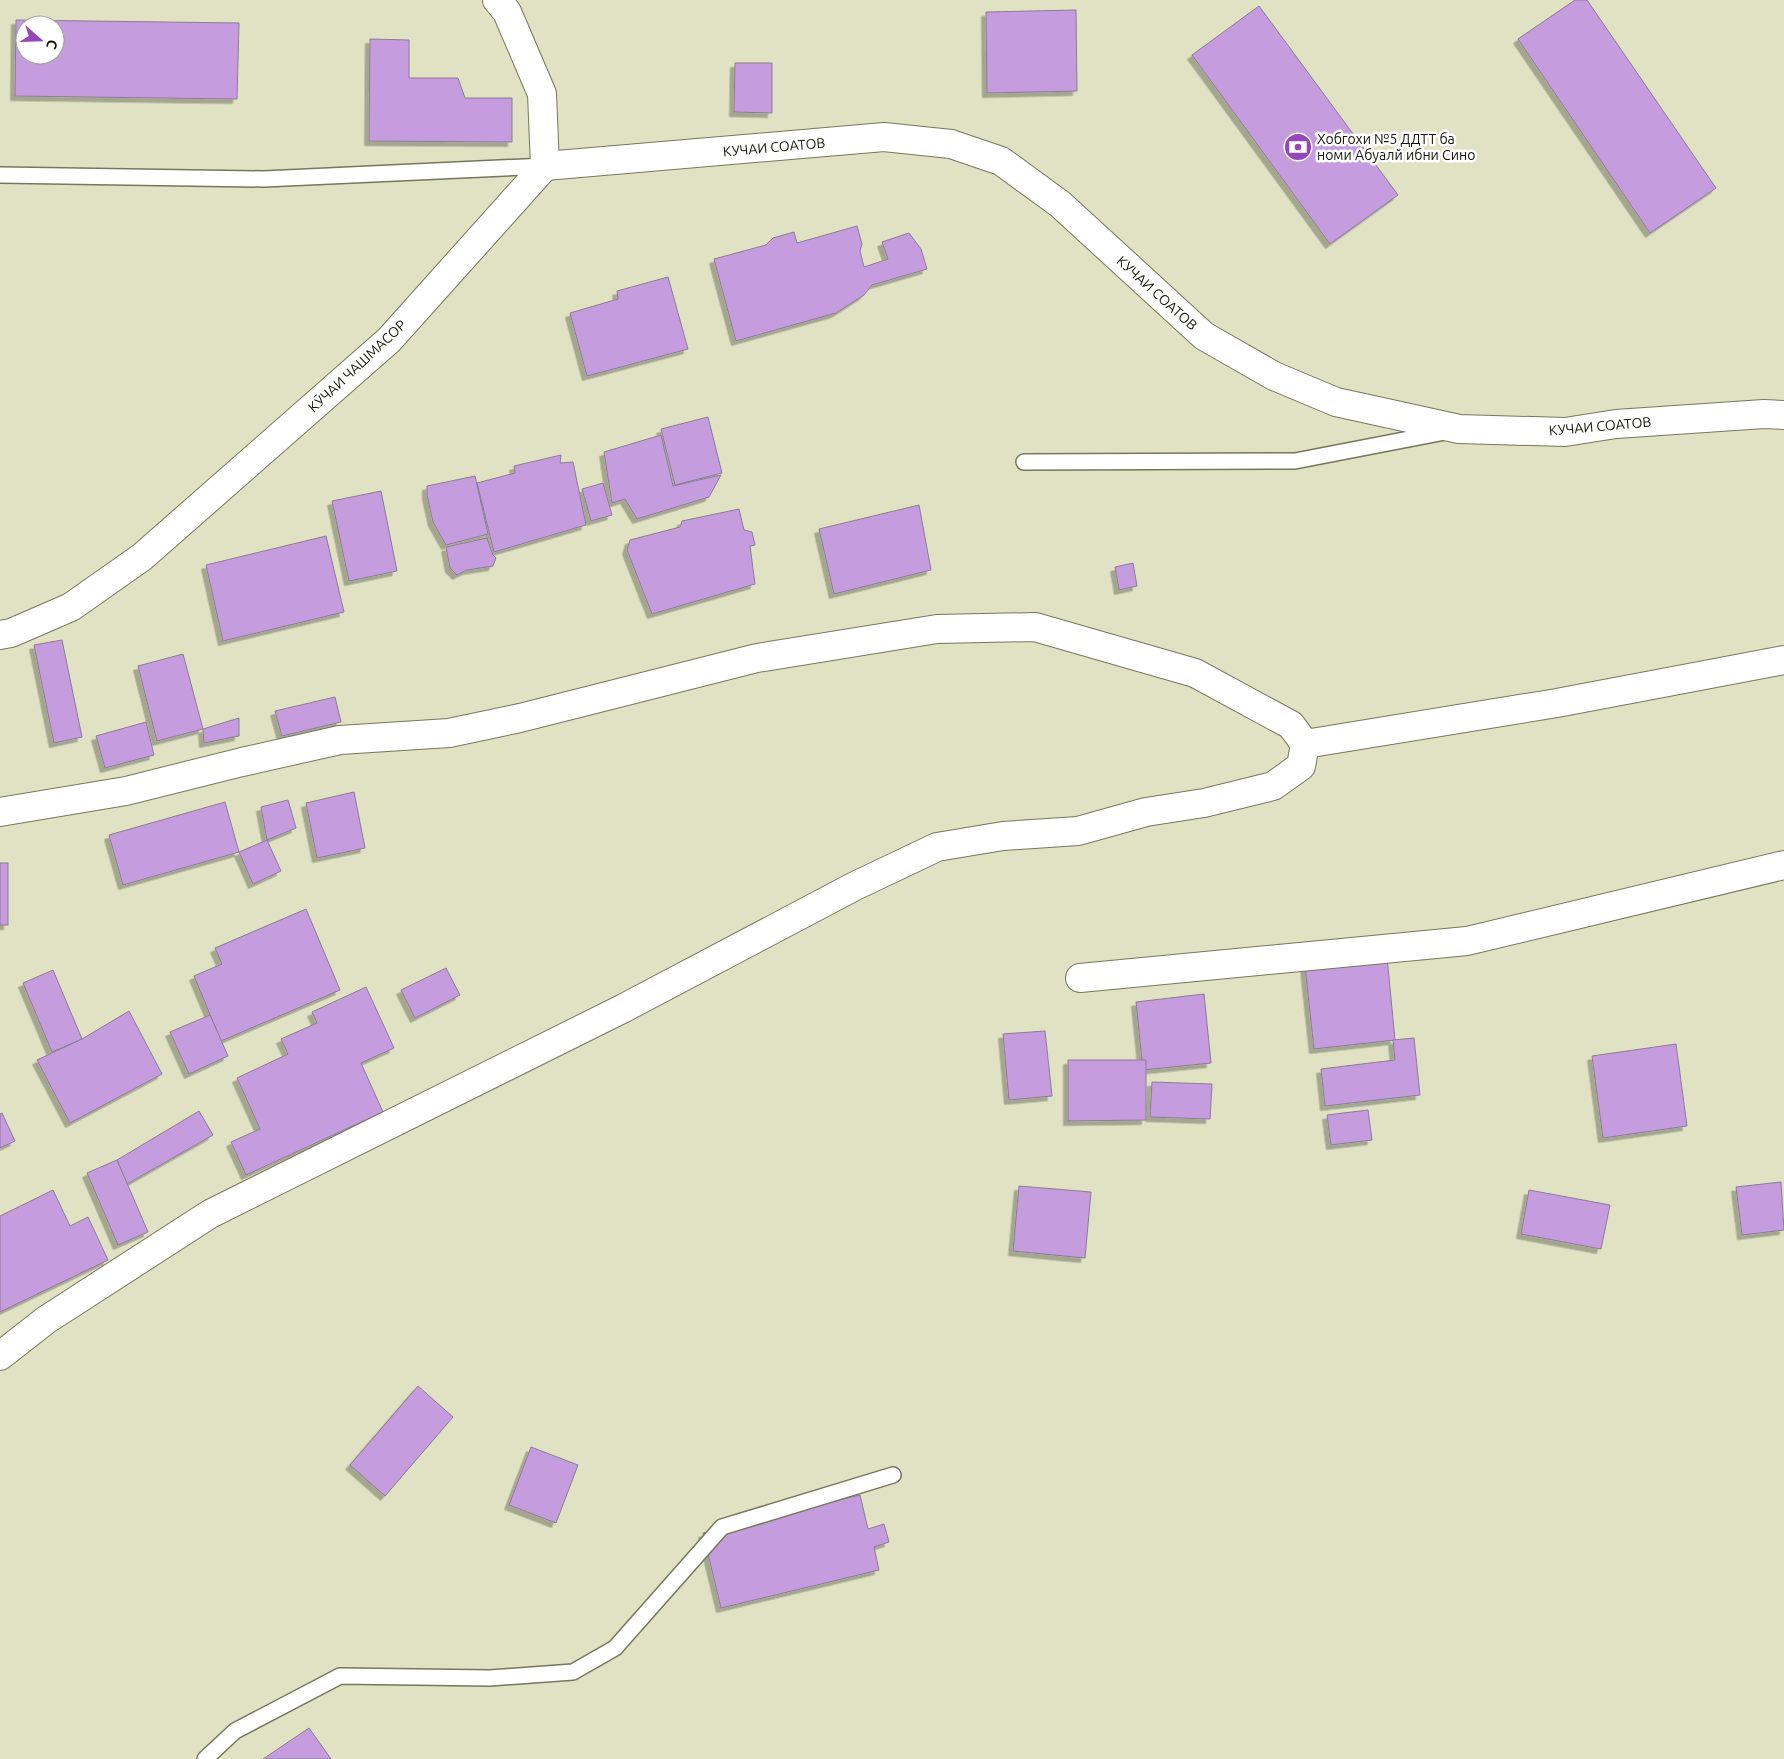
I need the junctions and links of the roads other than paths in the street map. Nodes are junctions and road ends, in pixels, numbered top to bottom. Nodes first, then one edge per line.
1 (497, 0) edge
2 (545, 166) junction
3 (0, 175) edge
4 (1784, 415) edge
5 (1459, 430) junction
6 (1024, 462) dead end
7 (0, 635) edge
8 (1784, 660) edge
9 (1305, 744) junction
10 (0, 812) edge
11 (1784, 865) edge
12 (1080, 978) dead end
13 (0, 1356) edge
14 (893, 1475) dead end
15 (205, 1759) edge

1 - 2 street
2 - 3 lane
2 - 5 street, КУЧАИ СОАТОВ
2 - 7 street, КӮЧАИ ЧАШМАСОР
4 - 5 street, КУЧАИ СОАТОВ
5 - 6 lane
8 - 9 street
9 - 10 street
9 - 13 street
11 - 12 street
14 - 15 lane

